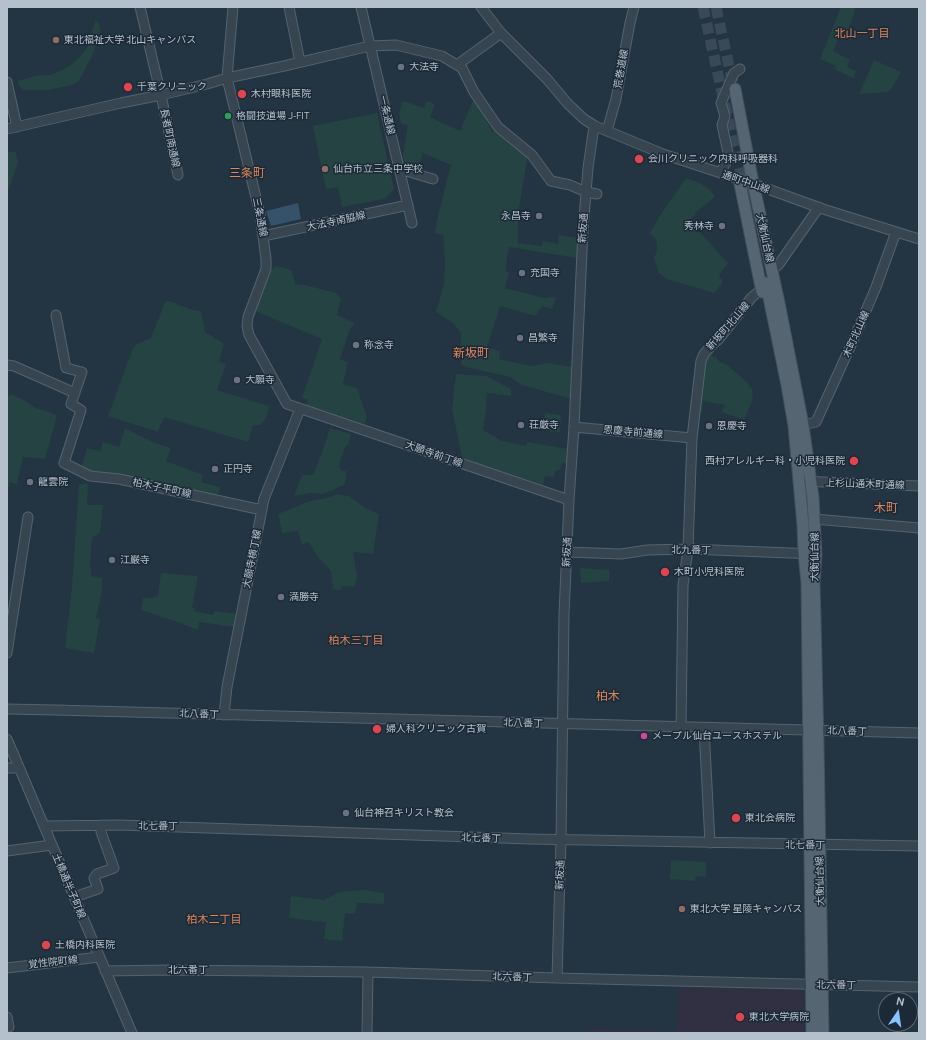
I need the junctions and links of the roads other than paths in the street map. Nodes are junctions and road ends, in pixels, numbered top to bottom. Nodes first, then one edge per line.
1 (140, 7) edge
2 (233, 7) edge
3 (288, 7) edge
4 (361, 7) edge
5 (481, 7) edge
6 (634, 7) edge
7 (501, 33) junction
8 (370, 46) junction
9 (300, 62) junction
10 (457, 65) junction
11 (740, 69) dead end
12 (227, 78) junction
13 (7, 82) edge
14 (735, 89) tunnel mouth
15 (161, 95) junction
16 (595, 126) junction
17 (17, 127) junction
18 (7, 129) edge
19 (606, 131) junction
20 (400, 169) junction
21 (720, 173) junction
22 (178, 175) dead end
23 (432, 179) dead end
24 (739, 180) junction
25 (754, 184) junction
26 (586, 192) junction
27 (597, 194) dead end
28 (408, 205) junction
29 (819, 207) junction
30 (412, 223) dead end
31 (896, 232) junction
32 (264, 236) junction
33 (919, 239) edge
34 (771, 268) junction
35 (764, 286) junction
36 (56, 315) dead end
37 (7, 365) edge
38 (75, 393) junction
39 (300, 409) junction
40 (803, 425) junction
41 (574, 427) junction
42 (692, 438) junction
43 (805, 481) junction
44 (919, 486) edge
45 (569, 500) junction
46 (262, 510) junction
47 (28, 517) dead end
48 (814, 519) junction
49 (919, 527) edge
50 (688, 549) junction
51 (567, 552) junction
52 (804, 554) junction
53 (816, 554) junction
54 (11, 604) edge
55 (7, 653) edge
56 (7, 709) edge
57 (224, 714) junction
58 (563, 724) junction
59 (681, 727) junction
60 (704, 728) junction
61 (813, 730) junction
62 (919, 734) edge
63 (8, 744) edge
64 (7, 768) edge
65 (19, 768) junction
66 (101, 825) junction
67 (44, 826) junction
68 (561, 840) junction
69 (710, 843) junction
70 (52, 845) junction
71 (815, 845) junction
72 (919, 846) edge
73 (7, 851) edge
74 (74, 896) junction
75 (99, 957) junction
76 (7, 968) edge
77 (105, 971) junction
78 (368, 972) junction
79 (557, 978) junction
80 (817, 985) junction
81 (919, 987) edge
82 (7, 1017) edge
83 (8, 1027) edge
84 (132, 1033) edge
85 (367, 1033) edge
86 (812, 1033) edge
87 (823, 1033) edge

1 - 15 street, 長者町南通線
2 - 12 street, 三条通線
3 - 9 street
4 - 8 street, 一条通線
5 - 7 street, 通町中山線
6 - 19 street, 荒巻道線
7 - 10 street
7 - 16 street, 通町中山線
8 - 9 street
8 - 10 street
8 - 20 street, 一条通線
9 - 12 street
10 - 26 street
11 - 21 street
12 - 15 street
12 - 32 street, 三条通線
13 - 17 street
14 - 25 main road, 大衡仙台線
15 - 17 street
15 - 22 street, 長者町南通線
16 - 19 street, 通町中山線
16 - 26 street, 新坂通
17 - 18 street
19 - 21 street, 通町中山線
20 - 23 street
20 - 28 street, 一条通線
21 - 24 street, 通町中山線
24 - 25 street, 通町中山線
24 - 35 main road, 大衡仙台線
25 - 29 street, 通町中山線
25 - 34 main road, 大衡仙台線
26 - 27 street
26 - 41 street, 新坂通
28 - 30 street, 一条通線
28 - 32 street, 大法寺南脇線
29 - 31 street, 通町中山線
29 - 34 street
31 - 33 street, 通町中山線
31 - 40 street, 木町北山線
32 - 39 street, 三条通線
34 - 40 main road, 大衡仙台線
35 - 42 street, 新坂町北山線
35 - 43 main road, 大衡仙台線
36 - 38 street
37 - 38 street
38 - 46 street, 柏木子平町線
39 - 45 street, 大願寺前丁線
39 - 46 street, 大願寺横丁線
40 - 43 main road, 大衡仙台線
41 - 42 street, 恩慶寺前通線
41 - 45 street, 新坂通
42 - 50 street, 新坂町北山線
43 - 44 street, 上杉山通木町通線
43 - 48 main road, 大衡仙台線
43 - 52 main road, 大衡仙台線
45 - 51 street, 新坂通
46 - 57 street, 大願寺横丁線
47 - 54 street
48 - 49 street
48 - 53 main road, 大衡仙台線
50 - 51 street, 北九番丁
50 - 52 street, 北九番丁
50 - 59 street, 新坂町北山線
51 - 58 street, 新坂通
52 - 53 street, 北九番丁
52 - 61 main road, 大衡仙台線
53 - 61 main road, 大衡仙台線
54 - 55 street
56 - 57 street, 北八番丁
57 - 58 street, 北八番丁
58 - 59 street, 北八番丁
58 - 68 street, 新坂通
59 - 60 street, 北八番丁
60 - 61 street, 北八番丁
60 - 69 street
61 - 62 street, 北八番丁
61 - 71 main road, 大衡仙台線
63 - 65 street, 土橋通半子町線
64 - 65 street
65 - 67 street, 土橋通半子町線
66 - 67 street, 北七番丁
66 - 68 street, 北七番丁
66 - 74 street
67 - 70 street, 土橋通半子町線
68 - 69 street, 北七番丁
68 - 79 street, 新坂通
69 - 71 street, 北七番丁
70 - 73 street
70 - 74 street, 土橋通半子町線
71 - 72 street, 北七番丁
71 - 80 main road, 大衡仙台線
74 - 75 street, 土橋通半子町線
75 - 76 street, 覚性院町線
75 - 77 street, 土橋通半子町線
77 - 78 street, 北六番丁
77 - 84 street, 土橋通半子町線
78 - 79 street, 北六番丁
78 - 85 street
79 - 80 street, 北六番丁
80 - 81 street, 北六番丁
80 - 86 main road, 大衡仙台線
80 - 87 main road, 大衡仙台線
82 - 83 street

